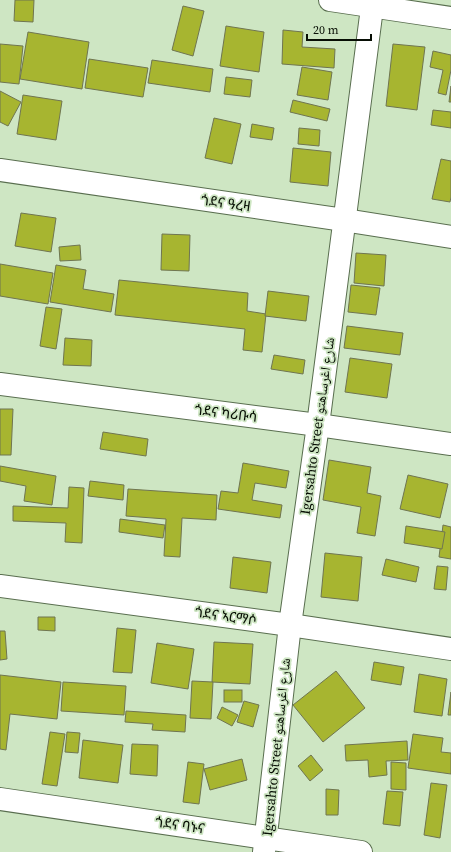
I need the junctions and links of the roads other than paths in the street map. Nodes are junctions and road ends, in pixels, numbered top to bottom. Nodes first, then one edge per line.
1 (330, 0) edge
2 (373, 3) edge
3 (451, 18) edge
4 (0, 170) edge
5 (344, 220) junction
6 (451, 237) edge
7 (0, 384) edge
8 (318, 425) junction
9 (451, 444) edge
10 (0, 586) edge
11 (290, 625) junction
12 (451, 650) edge
13 (0, 799) edge
14 (265, 845) edge
15 (360, 852) edge

1 - 2 street
2 - 3 street
2 - 5 street, Igersahto Street شارع اغرساهتو
4 - 5 street, ጎደና ዓረዛ
5 - 6 street, ጎደና ዓረዛ
5 - 8 street, Igersahto Street شارع اغرساهتو
7 - 8 street, ጎደና ካሪቡሳ
8 - 9 street, ጎደና ካሪቡሳ
8 - 11 street, Igersahto Street شارع اغرساهتو
10 - 11 street, ጎደና ኣርማሶ
11 - 12 street, ጎደና ኣርማሶ
11 - 14 street, Igersahto Street شارع اغرساهتو
13 - 14 street, ጎደና ባኑና
14 - 15 street, ጎደና ባኑና

